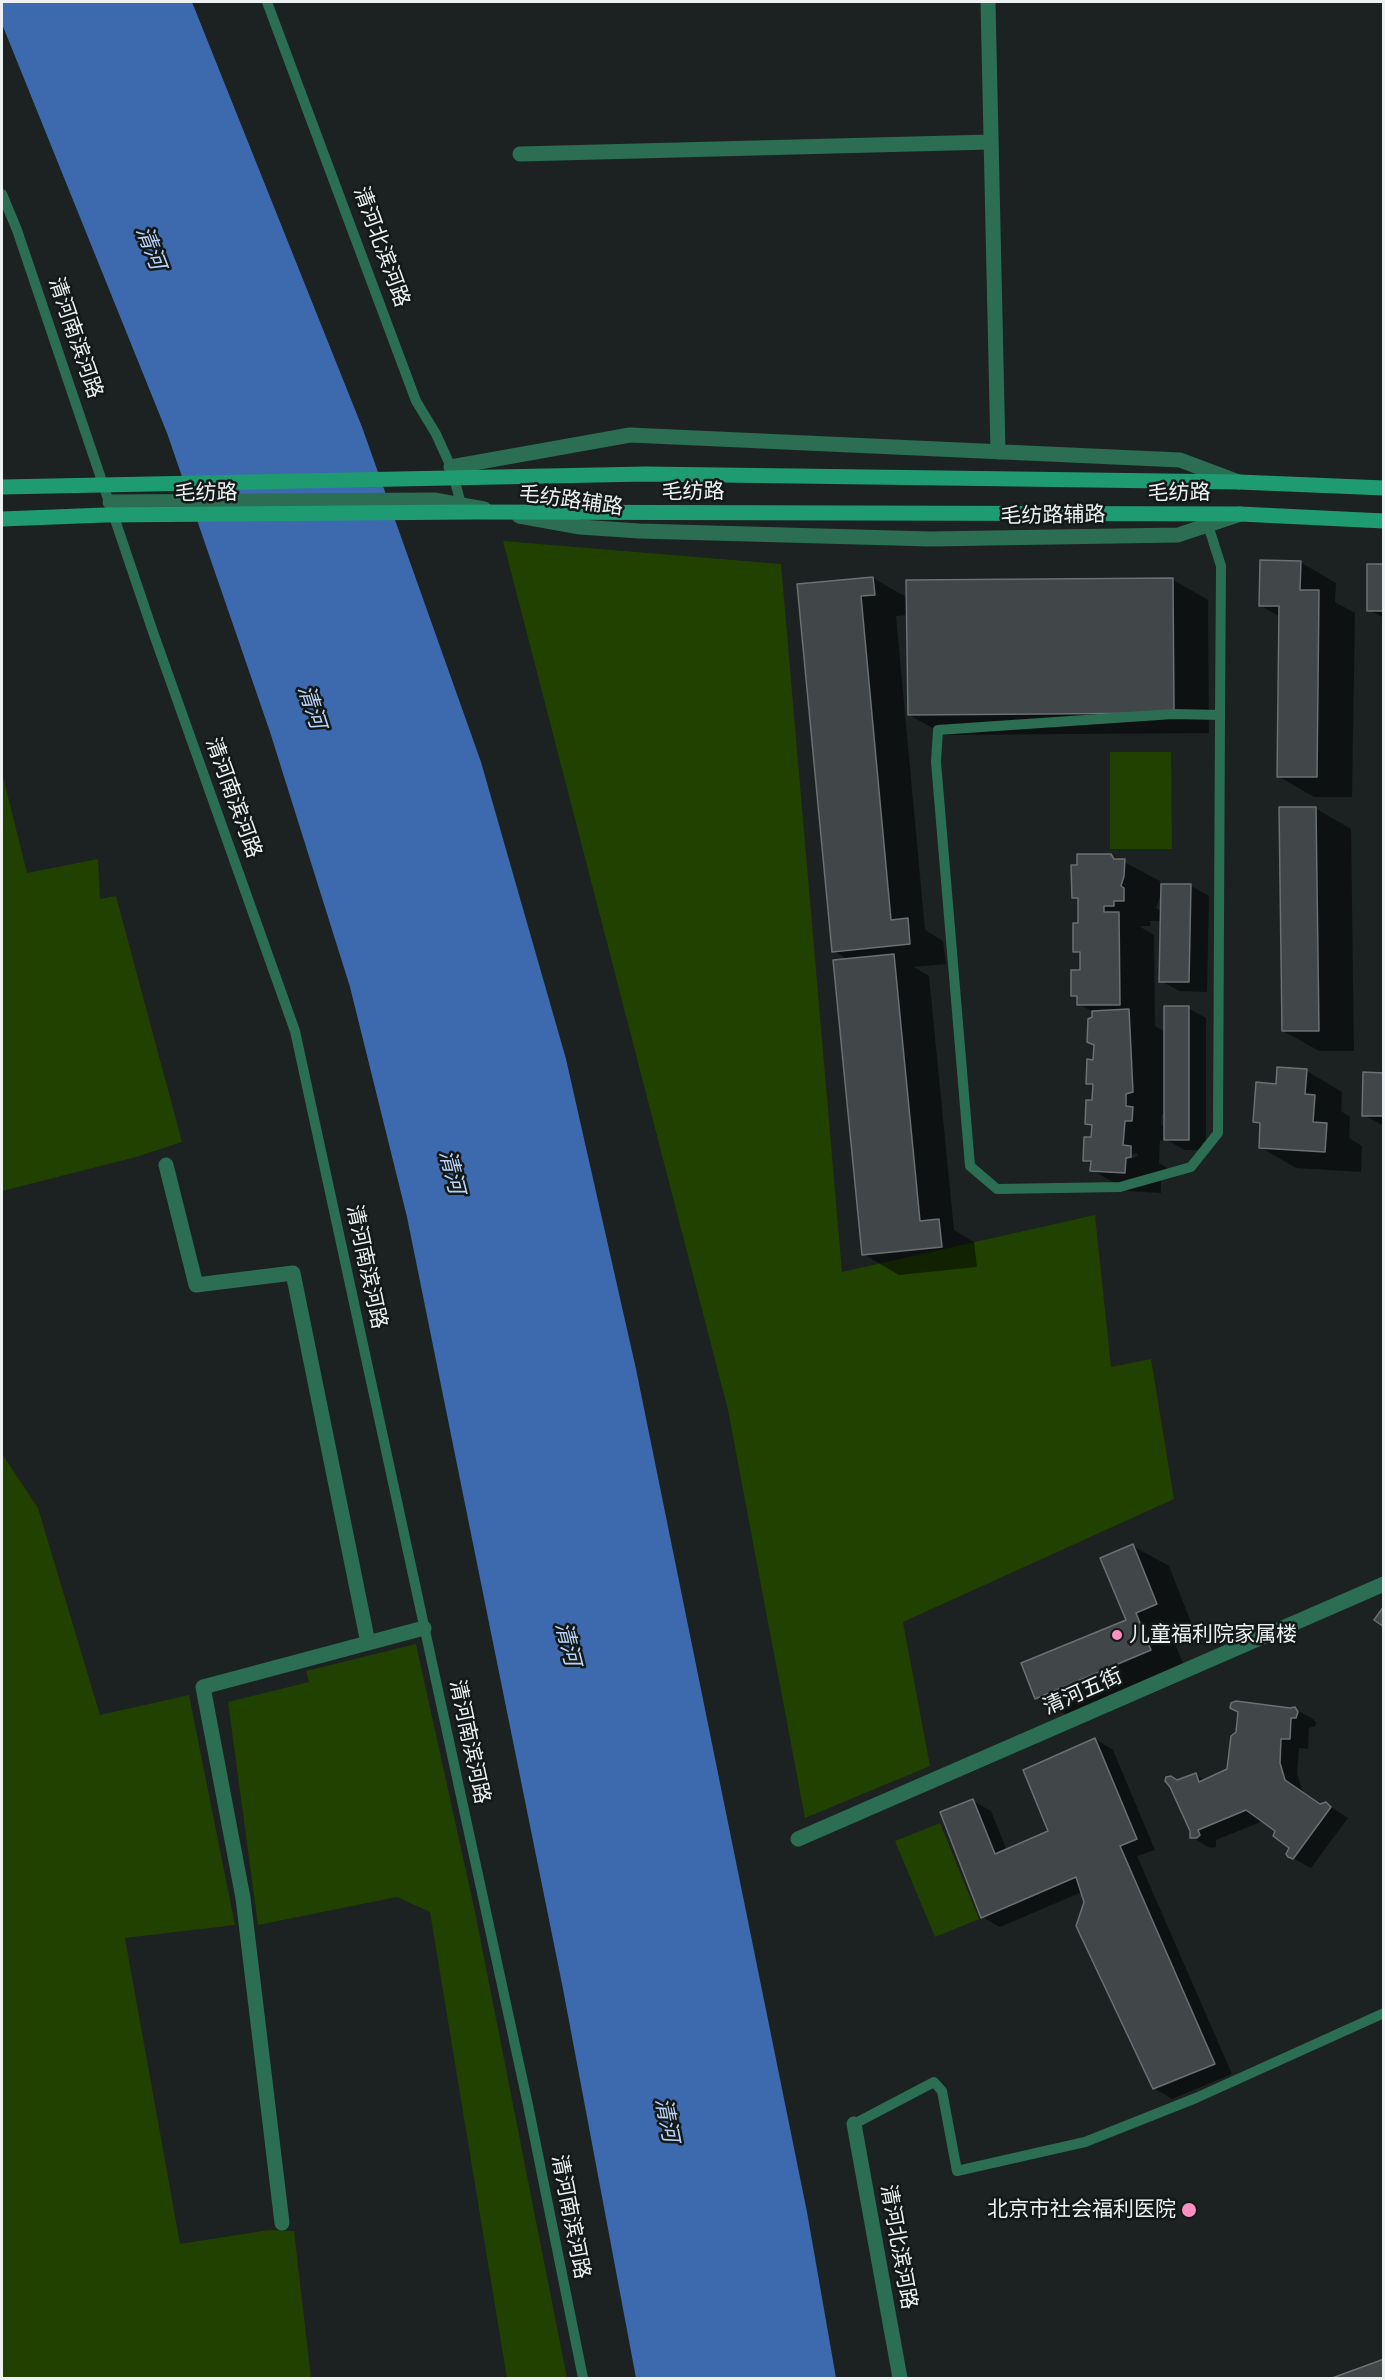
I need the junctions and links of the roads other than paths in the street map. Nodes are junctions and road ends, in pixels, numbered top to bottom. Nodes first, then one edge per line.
1 (267, 2) edge
2 (988, 2) edge
3 (991, 142) junction
4 (520, 154) dead end
5 (2, 194) edge
6 (998, 452) junction
7 (451, 467) junction
8 (1239, 482) junction
9 (2, 487) edge
10 (1383, 488) edge
11 (110, 502) junction
12 (461, 504) junction
13 (1240, 514) junction
14 (2, 519) edge
15 (1383, 520) edge
16 (1208, 525) junction
17 (1220, 715) junction
18 (166, 1165) dead end
19 (1383, 1584) edge
20 (424, 1628) junction
21 (368, 1643) junction
22 (798, 1839) dead end
23 (1383, 2013) edge
24 (854, 2124) joint
25 (282, 2223) dead end
26 (583, 2379) edge
27 (900, 2379) edge

1 - 7 lane, 清河北滨河路
2 - 3 street
3 - 4 street
3 - 6 street
5 - 11 lane, 清河南滨河路
6 - 7 street, 毛纺路辅路
6 - 8 street, 毛纺路辅路
7 - 12 lane, 清河北滨河路
8 - 9 main road, 毛纺路, bridge
8 - 10 main road, 毛纺路
11 - 12 street, 毛纺路辅路
11 - 20 lane, 清河南滨河路
12 - 16 street, 毛纺路辅路
13 - 14 main road, 毛纺路, bridge
13 - 15 main road, 毛纺路
13 - 16 street, 毛纺路辅路
16 - 17 lane
17 - 17 lane
18 - 21 street
19 - 22 street, 清河五街
20 - 21 street
20 - 26 lane, 清河南滨河路
21 - 25 street
23 - 24 lane
24 - 27 street, 清河北滨河路

